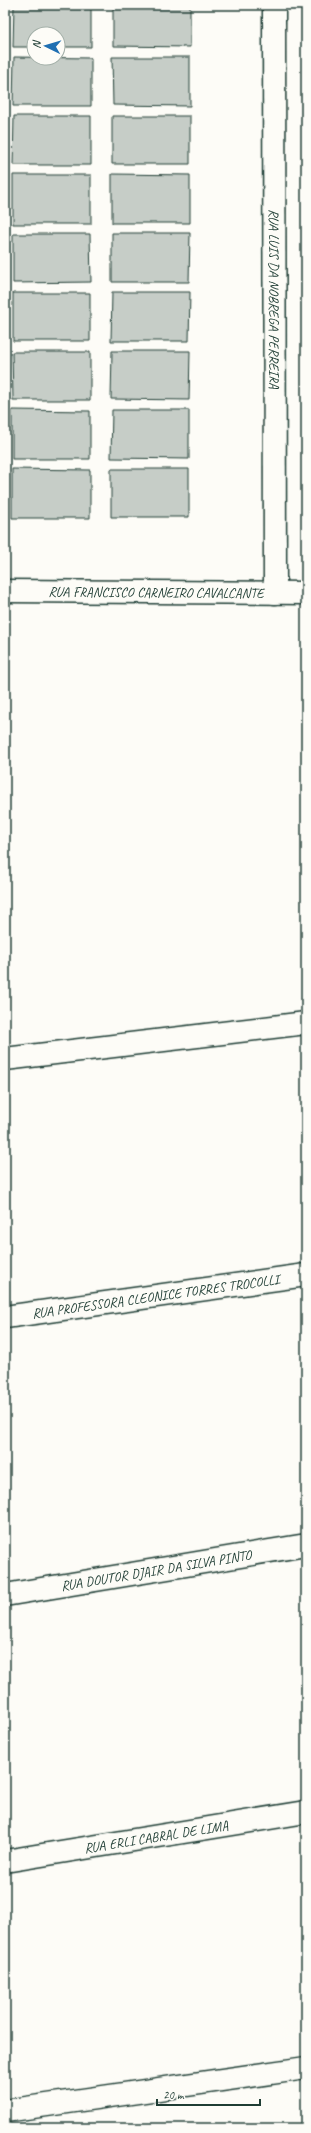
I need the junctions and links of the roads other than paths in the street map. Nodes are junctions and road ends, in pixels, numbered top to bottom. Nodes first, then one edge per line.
1 (274, 5) edge
2 (5, 592) edge
3 (275, 593) junction
4 (306, 593) edge
5 (306, 1023) edge
6 (5, 1059) edge
7 (306, 1275) edge
8 (5, 1317) edge
9 (306, 1545) edge
10 (5, 1595) edge
11 (306, 1812) edge
12 (5, 1861) edge
13 (306, 2068) edge
14 (5, 2111) edge

1 - 3 street, RUA LUIS DA NOBREGA PERREIRA
2 - 3 street, RUA FRANCISCO CARNEIRO CAVALCANTE
3 - 4 street, RUA FRANCISCO CARNEIRO CAVALCANTE
5 - 6 street
7 - 8 street, RUA PROFESSORA CLEONICE TORRES TROCOLLI
9 - 10 street, RUA DOUTOR DJAIR DA SILVA PINTO
11 - 12 street, RUA ERLI CABRAL DE LIMA
13 - 14 street

